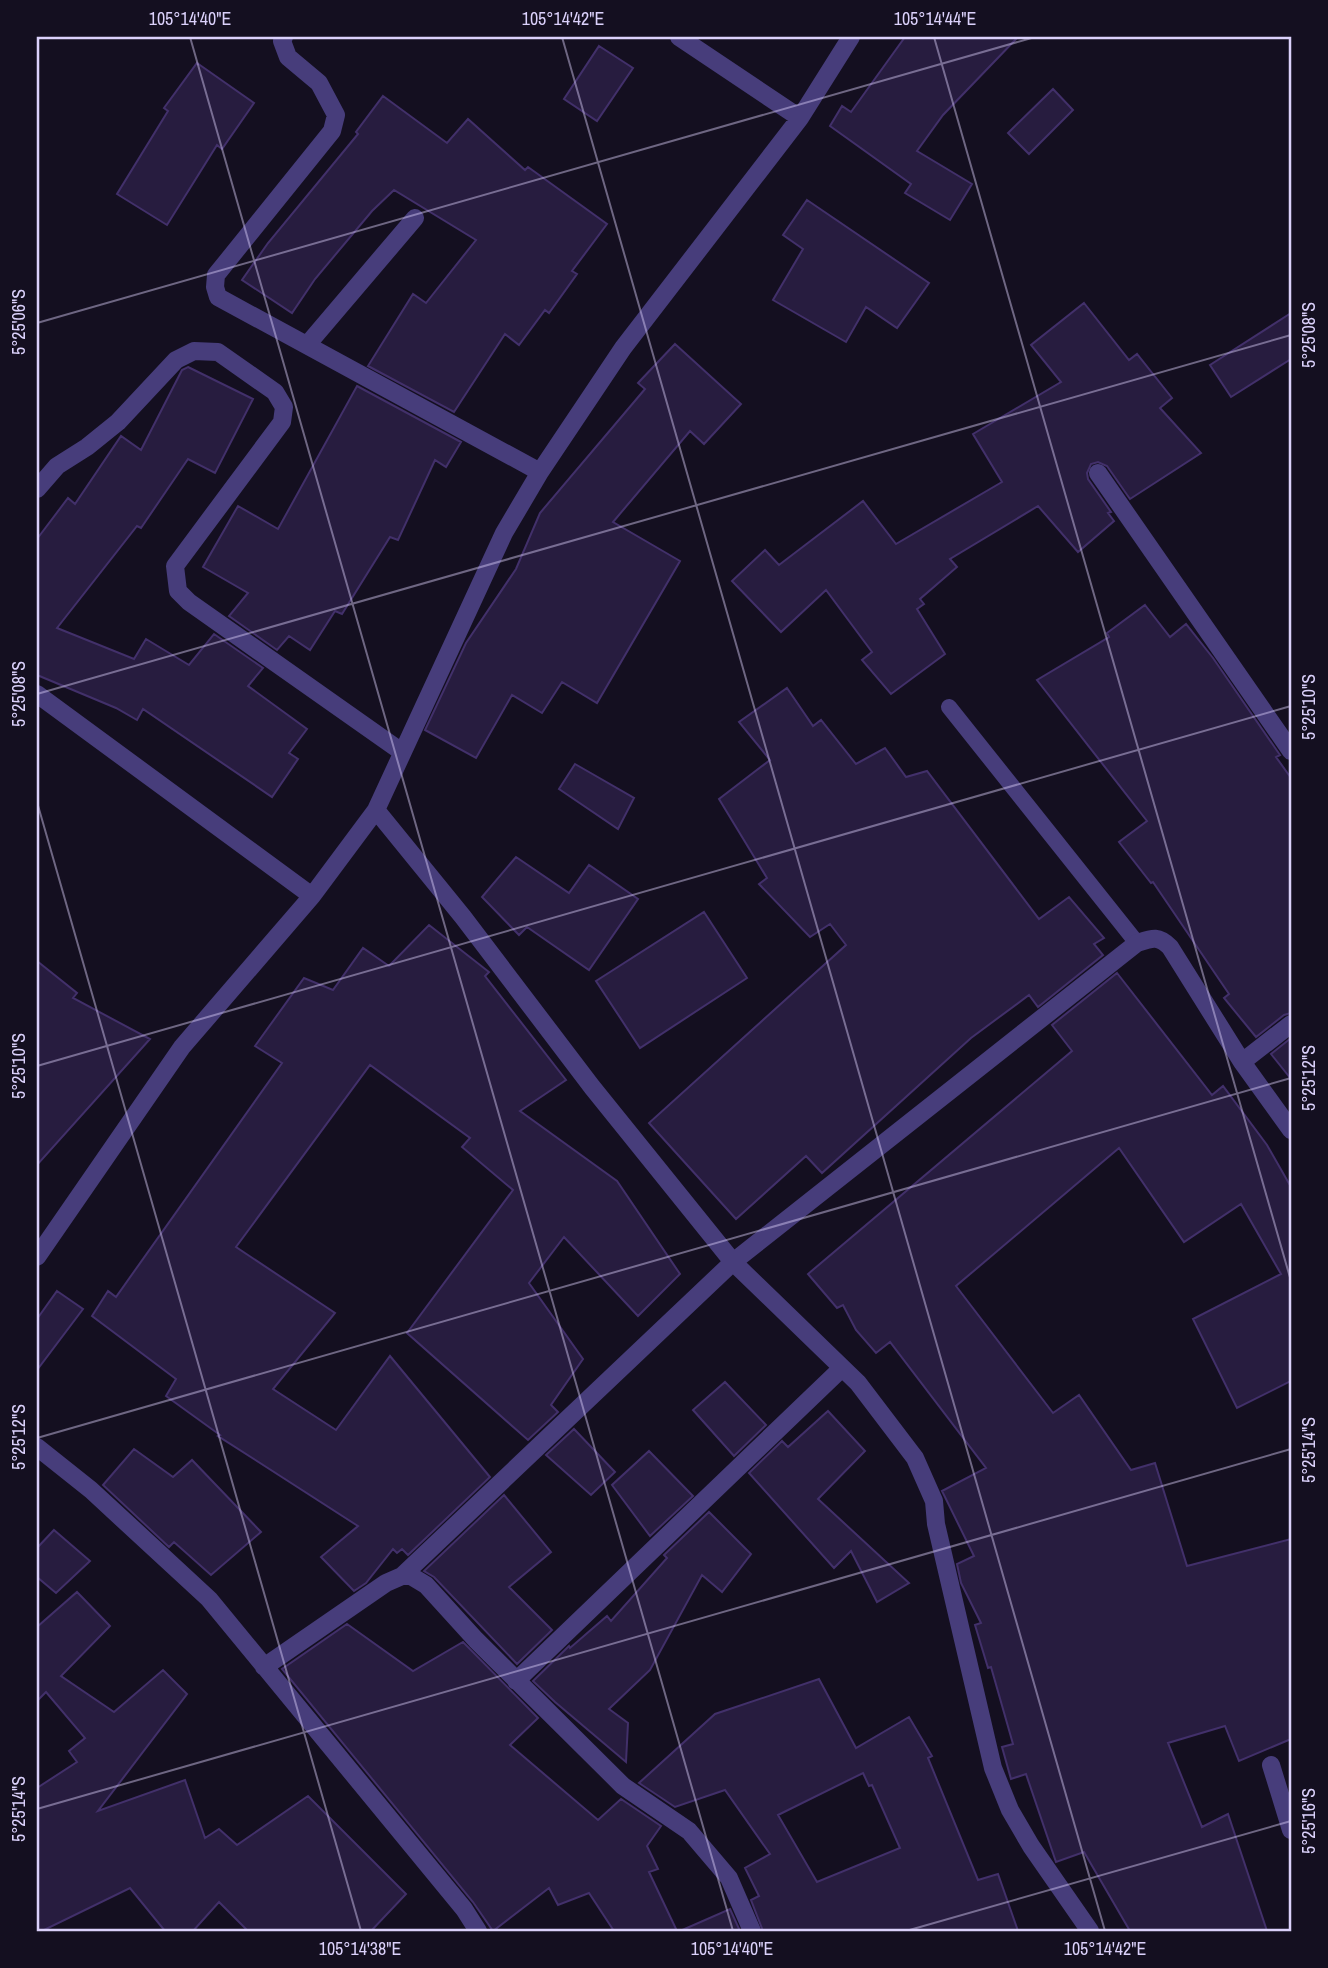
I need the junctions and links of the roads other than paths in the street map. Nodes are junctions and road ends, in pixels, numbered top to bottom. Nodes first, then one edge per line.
1 (284, 37) edge
2 (679, 37) edge
3 (851, 37) edge
4 (800, 118) junction
5 (415, 218) dead end
6 (307, 345) junction
7 (540, 472) junction
8 (1098, 473) dead end
9 (37, 489) edge
10 (37, 694) edge
11 (949, 707) dead end
12 (402, 751) junction
13 (1291, 751) edge
14 (376, 810) junction
15 (312, 896) junction
16 (1137, 943) junction
17 (1291, 1024) edge
18 (1242, 1062) junction
19 (1291, 1130) edge
20 (37, 1257) edge
21 (733, 1262) junction
22 (842, 1368) junction
23 (37, 1447) edge
24 (401, 1576) junction
25 (264, 1667) junction
26 (516, 1681) junction
27 (1271, 1765) dead end
28 (1291, 1830) edge
29 (478, 1931) edge
30 (752, 1931) edge
31 (1090, 1931) edge

1 - 6 street
2 - 4 street
3 - 4 street
4 - 7 street
5 - 6 street
6 - 7 street
7 - 12 street
8 - 13 street
9 - 12 street
10 - 15 street
11 - 16 lane
12 - 14 street
14 - 15 street
14 - 21 street
15 - 20 street
16 - 18 street
16 - 21 street
17 - 18 street
18 - 19 street
21 - 22 street
21 - 24 street
22 - 26 street
22 - 31 street
23 - 25 street
24 - 25 street
24 - 26 street
25 - 29 street
26 - 30 street
27 - 28 street

